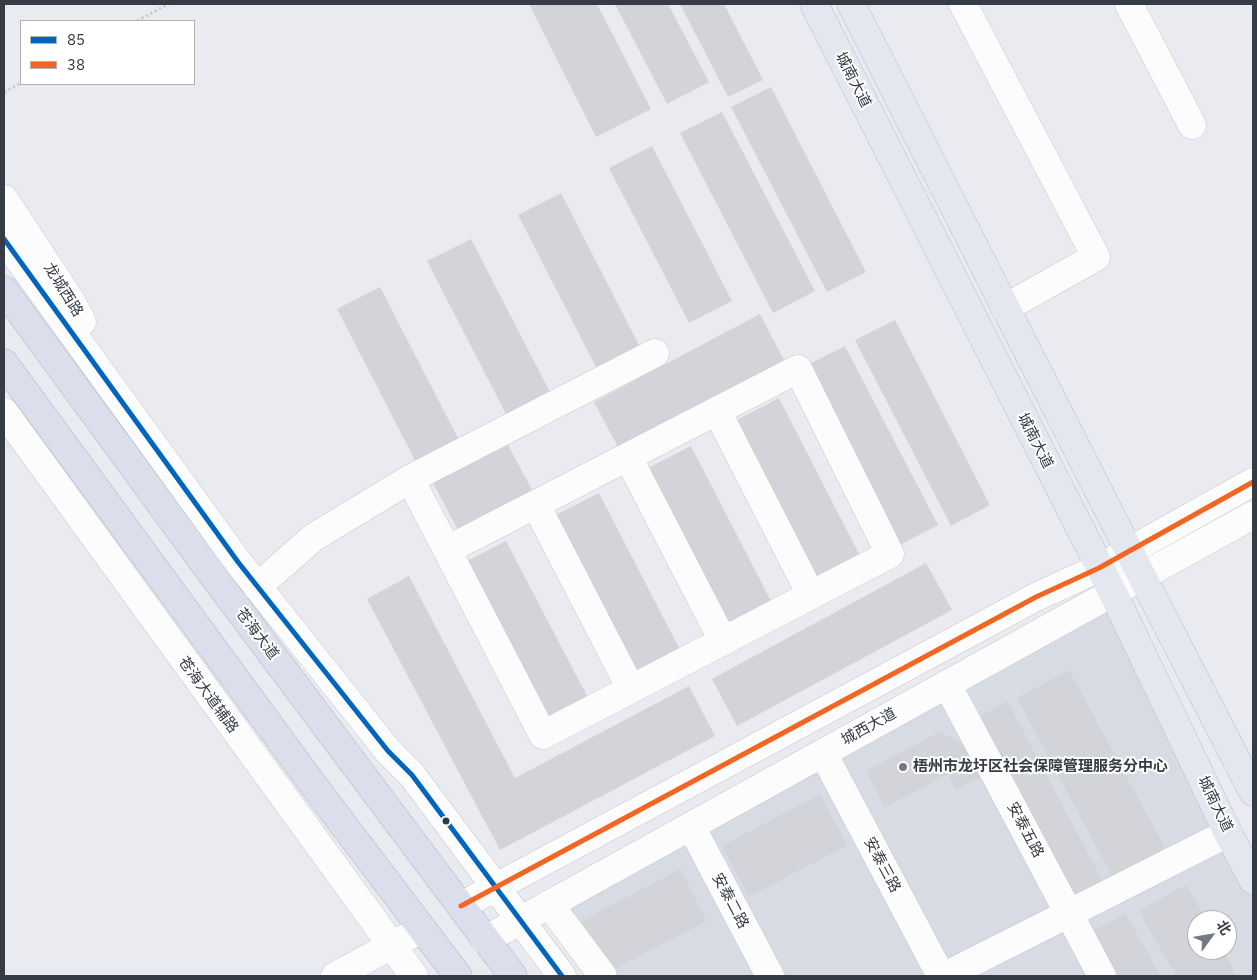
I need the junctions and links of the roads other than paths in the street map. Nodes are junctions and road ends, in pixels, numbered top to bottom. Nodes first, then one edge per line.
1 (814, 4) edge
2 (851, 4) edge
3 (963, 4) edge
4 (1129, 4) edge
5 (1192, 125) dead end
6 (4, 199) edge
7 (4, 239) edge
8 (4, 290) edge
9 (1005, 308) junction
10 (655, 353) dead end
11 (4, 363) edge
12 (110, 388) junction
13 (717, 411) junction
14 (4, 412) edge
15 (628, 457) junction
16 (410, 479) junction
17 (1253, 482) edge
18 (536, 505) junction
19 (1253, 515) edge
20 (447, 550) junction
21 (1129, 551) junction
22 (1099, 568) junction
23 (1142, 576) junction
24 (257, 587) junction
25 (1113, 592) junction
26 (811, 595) junction
27 (723, 641) junction
28 (947, 684) junction
29 (631, 689) junction
30 (823, 753) junction
31 (1253, 792) edge
32 (690, 826) junction
33 (1228, 833) junction
34 (1253, 880) edge
35 (496, 887) junction
36 (550, 904) junction
37 (461, 906) junction
38 (1069, 914) junction
39 (520, 920) junction
40 (422, 929) junction
41 (485, 940) junction
42 (391, 946) junction
43 (335, 976) edge
44 (414, 976) edge
45 (458, 976) edge
46 (512, 976) edge
47 (562, 976) edge
48 (603, 976) edge
49 (770, 976) edge
50 (941, 976) edge
51 (945, 976) edge
52 (1102, 976) edge

1 - 22 main road, 城南大道
2 - 9 main road
3 - 9 street
4 - 5 street
6 - 12 street, 龙城西路
7 - 12 street
8 - 37 highway, 苍海大道
9 - 21 main road
10 - 16 street
11 - 40 highway
12 - 24 street
13 - 15 street
13 - 26 street
13 - 26 street
14 - 42 street, 苍海大道辅路
15 - 18 street
15 - 27 street
16 - 20 street
16 - 24 street
17 - 21 street
18 - 20 street
18 - 29 street
19 - 23 street, 城西大道
20 - 29 street
21 - 22 street
21 - 23 main road
22 - 25 main road, 城南大道
22 - 35 street
23 - 25 street, 城西大道
23 - 31 main road
24 - 35 street
25 - 28 street, 城西大道
25 - 33 main road, 城南大道
26 - 27 street
27 - 29 street
28 - 30 street, 城西大道
28 - 38 street, 安泰五路
30 - 32 street, 城西大道
30 - 50 street, 安泰三路
32 - 36 street, 城西大道
32 - 49 street, 安泰二路
33 - 34 main road, 城南大道
33 - 38 street
35 - 37 street
35 - 39 street
36 - 39 street, 城西大道
36 - 48 street
37 - 41 highway, 苍海大道
38 - 51 street
38 - 52 street, 安泰五路
39 - 41 street, 城西大道
39 - 47 street
40 - 42 street
40 - 45 highway
41 - 46 highway, 苍海大道
42 - 43 street
42 - 44 street, 苍海大道辅路

